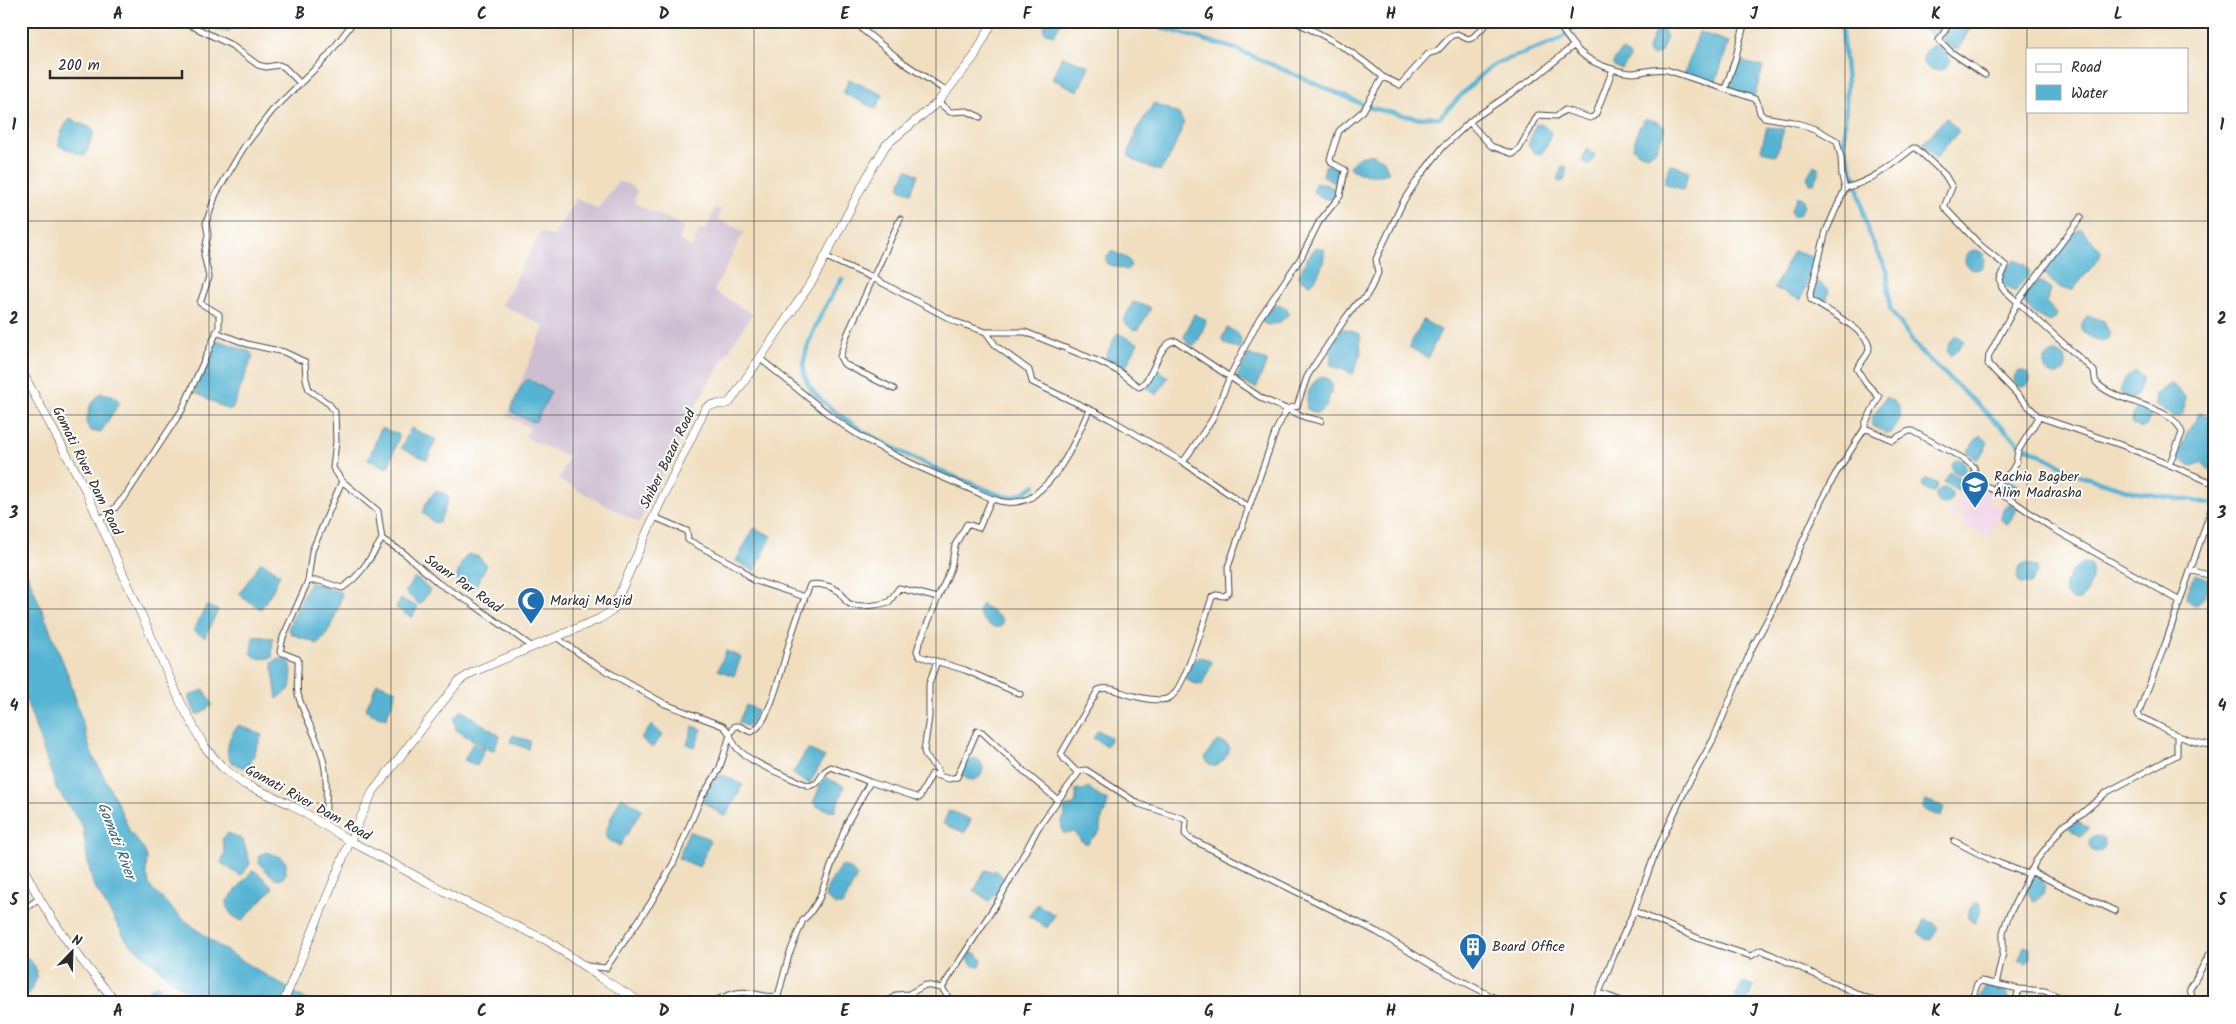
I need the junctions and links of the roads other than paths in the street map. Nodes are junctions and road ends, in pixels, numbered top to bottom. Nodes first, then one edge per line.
1 (182, 21) edge
2 (354, 21) edge
3 (860, 21) edge
4 (993, 21) edge
5 (1292, 21) edge
6 (1490, 21) edge
7 (1556, 21) edge
8 (1745, 21) edge
9 (1951, 21) edge
10 (1573, 46) junction
11 (1613, 69) junction
12 (1985, 75) dead end
13 (1383, 77) junction
14 (300, 82) junction
15 (1725, 89) junction
16 (946, 91) junction
17 (938, 102) junction
18 (980, 117) dead end
19 (1469, 122) junction
20 (1845, 188) junction
21 (2082, 217) dead end
22 (900, 219) dead end
23 (826, 257) junction
24 (872, 278) junction
25 (2018, 302) junction
26 (216, 332) junction
27 (986, 332) junction
28 (759, 358) junction
29 (21, 370) edge
30 (1230, 377) junction
31 (894, 389) dead end
32 (1287, 409) junction
33 (1089, 410) junction
34 (2039, 417) junction
35 (1321, 421) dead end
36 (1865, 428) junction
37 (1183, 462) junction
38 (2169, 465) junction
39 (342, 482) junction
40 (2215, 484) edge
41 (1994, 490) junction
42 (991, 500) junction
43 (2214, 500) edge
44 (1248, 506) junction
45 (654, 517) junction
46 (99, 520) junction
47 (382, 540) junction
48 (2190, 570) junction
49 (2215, 577) edge
50 (308, 581) junction
51 (805, 597) junction
52 (938, 598) junction
53 (2180, 600) junction
54 (556, 636) junction
55 (531, 646) junction
56 (937, 661) junction
57 (1020, 694) dead end
58 (731, 732) junction
59 (2177, 737) junction
60 (2215, 745) edge
61 (1078, 774) junction
62 (939, 775) junction
63 (870, 782) junction
64 (1058, 800) junction
65 (325, 826) junction
66 (350, 841) junction
67 (1954, 841) dead end
68 (21, 862) edge
69 (2029, 873) junction
70 (38, 900) junction
71 (1634, 910) junction
72 (2115, 911) dead end
73 (21, 912) edge
74 (2214, 949) edge
75 (584, 966) junction
76 (1996, 984) junction
77 (942, 988) junction
78 (2019, 989) junction
79 (1600, 992) junction
80 (116, 1002) edge
81 (283, 1003) edge
82 (642, 1003) edge
83 (710, 1003) edge
84 (887, 1003) edge
85 (952, 1003) edge
86 (1505, 1003) edge
87 (1595, 1003) edge
88 (1628, 1003) edge
89 (1878, 1003) edge
90 (1971, 1003) edge
91 (2015, 1003) edge
92 (2073, 1003) edge
93 (2194, 1003) edge

1 - 14 street
2 - 14 street
3 - 16 street
4 - 16 street, Shiber Bazar Road
5 - 13 street
6 - 13 street
7 - 10 street
8 - 15 street
9 - 12 street
10 - 11 street
10 - 19 street
11 - 15 street
11 - 19 street
13 - 30 street
14 - 26 street
15 - 20 street
16 - 17 street, Shiber Bazar Road
17 - 18 street
17 - 23 street, Shiber Bazar Road
19 - 32 street
20 - 25 street
20 - 36 street
21 - 25 street
22 - 24 street
23 - 24 street
23 - 28 street, Shiber Bazar Road
24 - 27 street
24 - 31 street
25 - 34 street
25 - 38 street
26 - 39 street
26 - 46 street
27 - 30 street
27 - 33 street
28 - 42 street
28 - 45 street, Shiber Bazar Road
29 - 46 street, Gomati River Dam Road
30 - 32 street
30 - 37 street
32 - 35 street
32 - 44 street
33 - 37 street
33 - 42 street
34 - 38 street
34 - 41 street
36 - 41 street
36 - 71 street
37 - 44 street
38 - 40 street
39 - 47 street
39 - 50 street
41 - 53 street
42 - 52 street
43 - 48 street
44 - 61 street
45 - 51 street
45 - 54 street, Shiber Bazar Road
46 - 65 street, Gomati River Dam Road
47 - 50 street
47 - 55 street, Soanr Par Road
48 - 49 street
48 - 53 street
50 - 65 street
51 - 52 street
51 - 58 street
52 - 56 street
53 - 59 street
54 - 55 street, Shiber Bazar Road
54 - 58 street
55 - 66 street, Shiber Bazar Road
56 - 57 street
56 - 62 street
58 - 63 street
58 - 75 street
59 - 60 street
59 - 69 street
61 - 64 street
61 - 86 street
62 - 63 street
62 - 64 street
63 - 83 street
64 - 77 street
65 - 66 street, Gomati River Dam Road
66 - 75 street, Gomati River Dam Road
66 - 81 street, Shiber Bazar Road
67 - 69 street
68 - 70 street
69 - 72 street
69 - 76 street
70 - 73 street
70 - 80 street
71 - 79 street
71 - 89 street
74 - 93 street
75 - 82 street, Gomati River Dam Road
76 - 78 street
76 - 90 street
77 - 84 street
77 - 85 street
78 - 91 street
78 - 92 street
79 - 87 street
79 - 88 street

